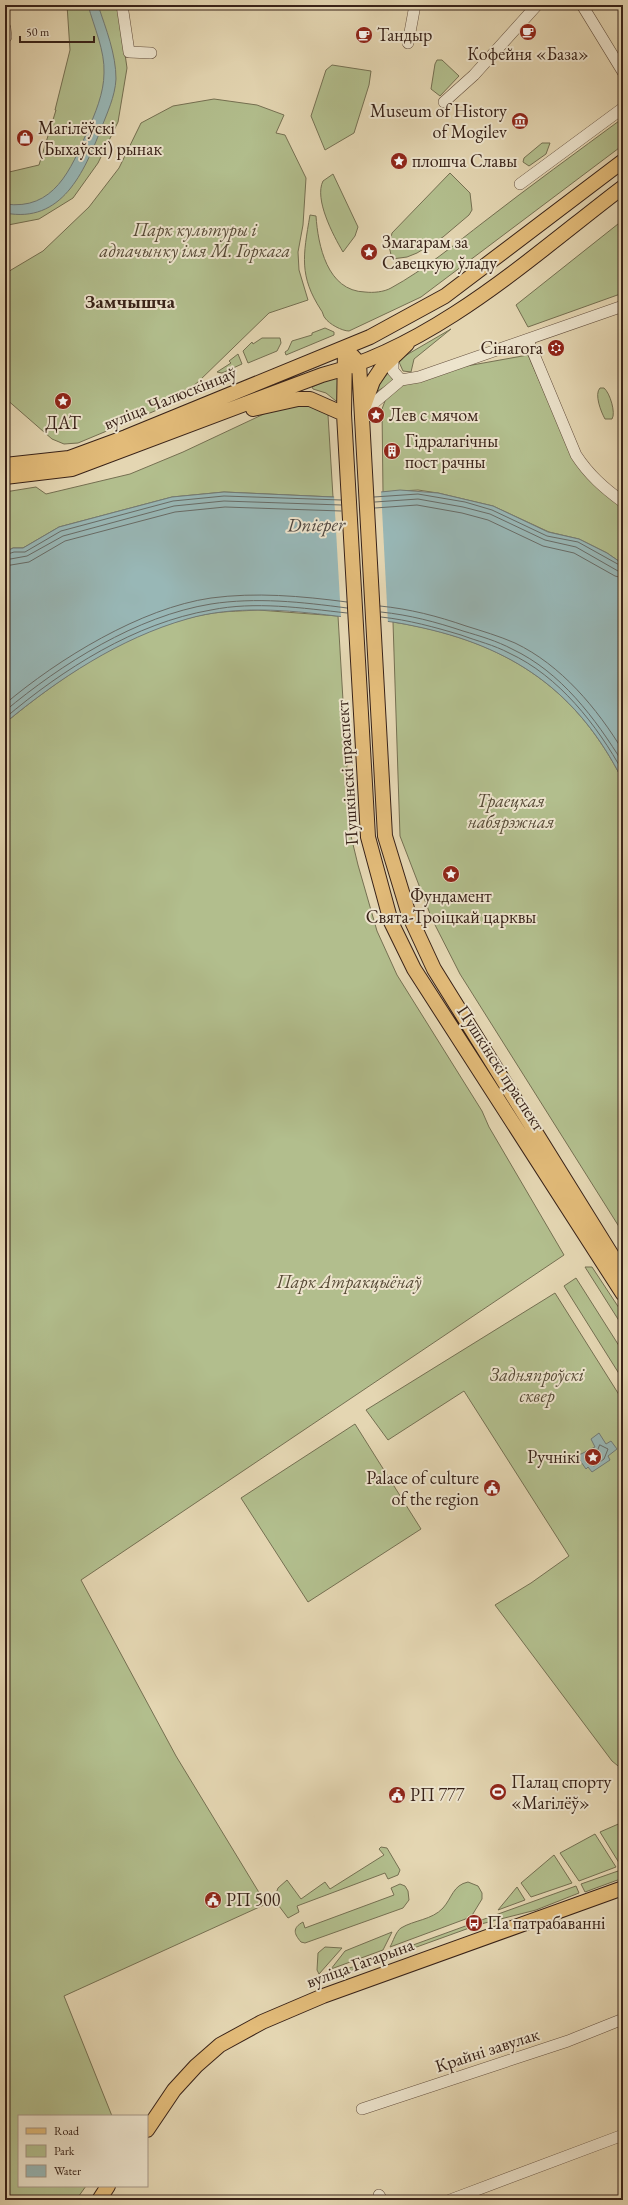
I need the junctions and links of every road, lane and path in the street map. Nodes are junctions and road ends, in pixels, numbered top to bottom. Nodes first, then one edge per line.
1 (122, 5) edge
2 (415, 5) edge
3 (537, 5) edge
4 (582, 5) edge
5 (408, 43) dead end
6 (151, 53) dead end
7 (623, 72) edge
8 (444, 102) dead end
9 (623, 108) edge
10 (623, 161) edge
11 (520, 184) dead end
12 (623, 187) edge
13 (623, 306) edge
14 (411, 339) junction
15 (528, 340) junction
16 (345, 348) junction
17 (393, 359) junction
18 (359, 363) junction
19 (344, 369) junction
20 (401, 380) junction
21 (362, 413) junction
22 (344, 414) junction
23 (188, 426) junction
24 (5, 465) edge
25 (5, 477) edge
26 (623, 502) edge
27 (623, 1273) edge
28 (623, 1294) edge
29 (623, 1888) edge
30 (623, 2020) edge
31 (362, 2109) dead end
32 (148, 2129) edge
33 (623, 2135) edge
34 (107, 2187) edge
35 (99, 2200) edge
36 (450, 2200) edge

1 - 6 street
2 - 5 street
3 - 8 street
4 - 7 street
9 - 11 street
10 - 16 main road, вуліца Чалюскінцаў
12 - 14 main road, вуліца Чалюскінцаў
13 - 15 street
14 - 17 main road, Пушкінскі праспект
14 - 18 main road, вуліца Чалюскінцаў
15 - 20 street
15 - 26 street
16 - 18 main road
16 - 19 main road, Пушкінскі праспект
16 - 24 main road, вуліца Чалюскінцаў
17 - 20 street
17 - 21 main road, Пушкінскі праспект
18 - 19 main road, вуліца Чалюскінцаў
18 - 21 main road, Пушкінскі праспект
19 - 22 main road, Пушкінскі праспект
19 - 23 main road, вуліца Чалюскінцаў
20 - 21 street
21 - 27 main road, Пушкінскі праспект
22 - 23 main road
22 - 28 main road, Пушкінскі праспект
23 - 25 main road, вуліца Чалюскінцаў
29 - 32 main road, вуліца Гагарына
30 - 31 street, Крайні завулак
33 - 36 street
34 - 35 main road

